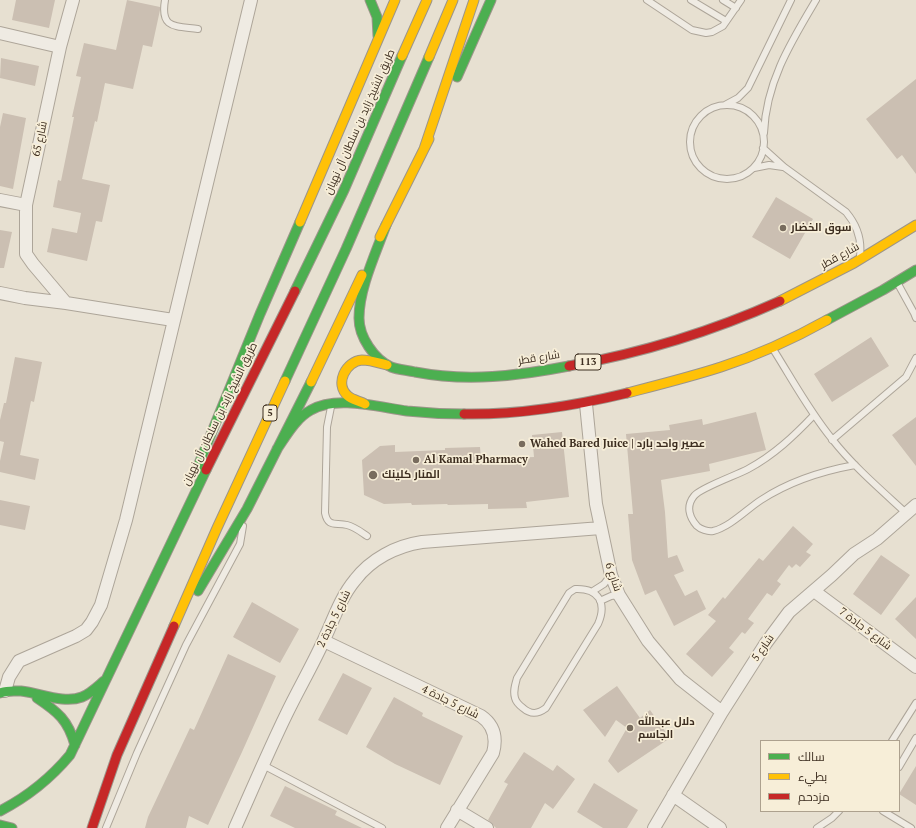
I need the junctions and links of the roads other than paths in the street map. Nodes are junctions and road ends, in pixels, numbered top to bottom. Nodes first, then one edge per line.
1 (73, 0) edge
2 (165, 0) edge
3 (251, 0) edge
4 (370, 0) edge
5 (395, 0) edge
6 (427, 0) edge
7 (453, 0) edge
8 (474, 0) edge
9 (491, 0) edge
10 (647, 0) edge
11 (691, 0) edge
12 (723, 0) edge
13 (741, 0) edge
14 (791, 0) edge
15 (816, 0) edge
16 (736, 8) junction
17 (726, 21) junction
18 (198, 29) dead end
19 (0, 33) edge
20 (378, 38) junction
21 (60, 46) junction
22 (725, 105) junction
23 (764, 138) junction
24 (424, 148) junction
25 (764, 148) junction
26 (754, 168) junction
27 (784, 168) junction
28 (0, 200) edge
29 (26, 205) junction
30 (386, 225) junction
31 (916, 225) edge
32 (859, 259) junction
33 (916, 270) edge
34 (897, 283) junction
35 (0, 293) edge
36 (66, 303) junction
37 (916, 318) edge
38 (174, 320) junction
39 (772, 348) junction
40 (916, 358) edge
41 (389, 366) junction
42 (331, 403) junction
43 (586, 404) junction
44 (368, 405) junction
45 (814, 415) junction
46 (832, 440) junction
47 (277, 450) junction
48 (855, 466) junction
49 (916, 505) edge
50 (247, 509) junction
51 (906, 513) junction
52 (178, 526) junction
53 (600, 528) junction
54 (367, 536) dead end
55 (611, 575) junction
56 (593, 591) junction
57 (814, 591) junction
58 (619, 595) junction
59 (600, 601) junction
60 (324, 642) junction
61 (164, 648) junction
62 (916, 667) edge
63 (105, 679) junction
64 (27, 691) junction
65 (2, 692) edge
66 (916, 703) edge
67 (722, 712) junction
68 (916, 738) edge
69 (893, 740) edge
70 (74, 745) junction
71 (263, 765) junction
72 (900, 765) edge
73 (673, 795) junction
74 (457, 810) junction
75 (0, 811) edge
76 (838, 812) edge
77 (885, 812) edge
78 (0, 825) edge
79 (12, 828) edge
80 (92, 828) edge
81 (106, 828) edge
82 (235, 828) edge
83 (382, 828) edge
84 (447, 828) edge
85 (486, 828) edge
86 (654, 828) edge
87 (720, 828) edge
88 (817, 828) edge
89 (911, 828) edge

1 - 21 street, شارع 65
2 - 18 lane
3 - 38 street
4 - 20 main road
5 - 20 main road
6 - 52 main road, طريق الشيخ زايد بن سلطان آل نهيان
7 - 61 main road, 5
8 - 24 main road
9 - 24 main road
10 - 17 lane
11 - 17 lane
12 - 16 lane
13 - 16 lane
14 - 22 lane
15 - 23 lane
16 - 17 lane
19 - 21 street
20 - 52 main road
21 - 29 street, شارع 65
22 - 23 lane
22 - 26 lane
23 - 25 lane
24 - 30 main road
25 - 26 lane
25 - 27 lane
26 - 27 lane
27 - 32 lane
28 - 29 street
29 - 36 street, شارع 65
30 - 41 main road, شارع قطر / 113
30 - 47 main road
31 - 32 main road, شارع قطر / 113
32 - 41 main road, شارع قطر / 113
33 - 34 main road
34 - 37 lane
34 - 39 main road
35 - 36 street
36 - 38 street
38 - 65 street
39 - 43 main road
39 - 45 lane
40 - 46 lane
41 - 44 main road
42 - 44 main road
42 - 47 main road
42 - 54 lane
43 - 44 main road
43 - 53 street, شارع 6
45 - 46 lane
45 - 48 lane
46 - 48 lane
47 - 50 main road
48 - 51 lane
49 - 51 street, شارع 5
50 - 61 main road
50 - 81 lane
51 - 57 street, شارع 5
52 - 63 main road, طريق الشيخ زايد بن سلطان آل نهيان
53 - 55 street, شارع 6
53 - 60 street, شارع 5 جادة 2
55 - 56 lane
55 - 58 street, شارع 6
56 - 59 lane
56 - 59 lane
57 - 62 street, شارع 5 جادة 7
57 - 67 street, شارع 5
58 - 59 lane
58 - 67 street, شارع 6
60 - 71 street, شارع 5 جادة 2
60 - 74 street, شارع 5 جادة 4
61 - 80 main road, 5
63 - 64 main road
63 - 70 main road, طريق الشيخ زايد بن سلطان آل نهيان
64 - 65 main road
64 - 70 main road
66 - 69 lane
67 - 73 street, شارع 5
68 - 72 lane
70 - 75 main road, طريق الشيخ زايد بن سلطان آل نهيان
71 - 82 street, شارع 5 جادة 2
71 - 83 lane
73 - 86 street, شارع 5
73 - 87 street
74 - 84 street, شارع 5 جادة 4
74 - 85 street
76 - 88 lane
77 - 89 lane
78 - 79 main road

